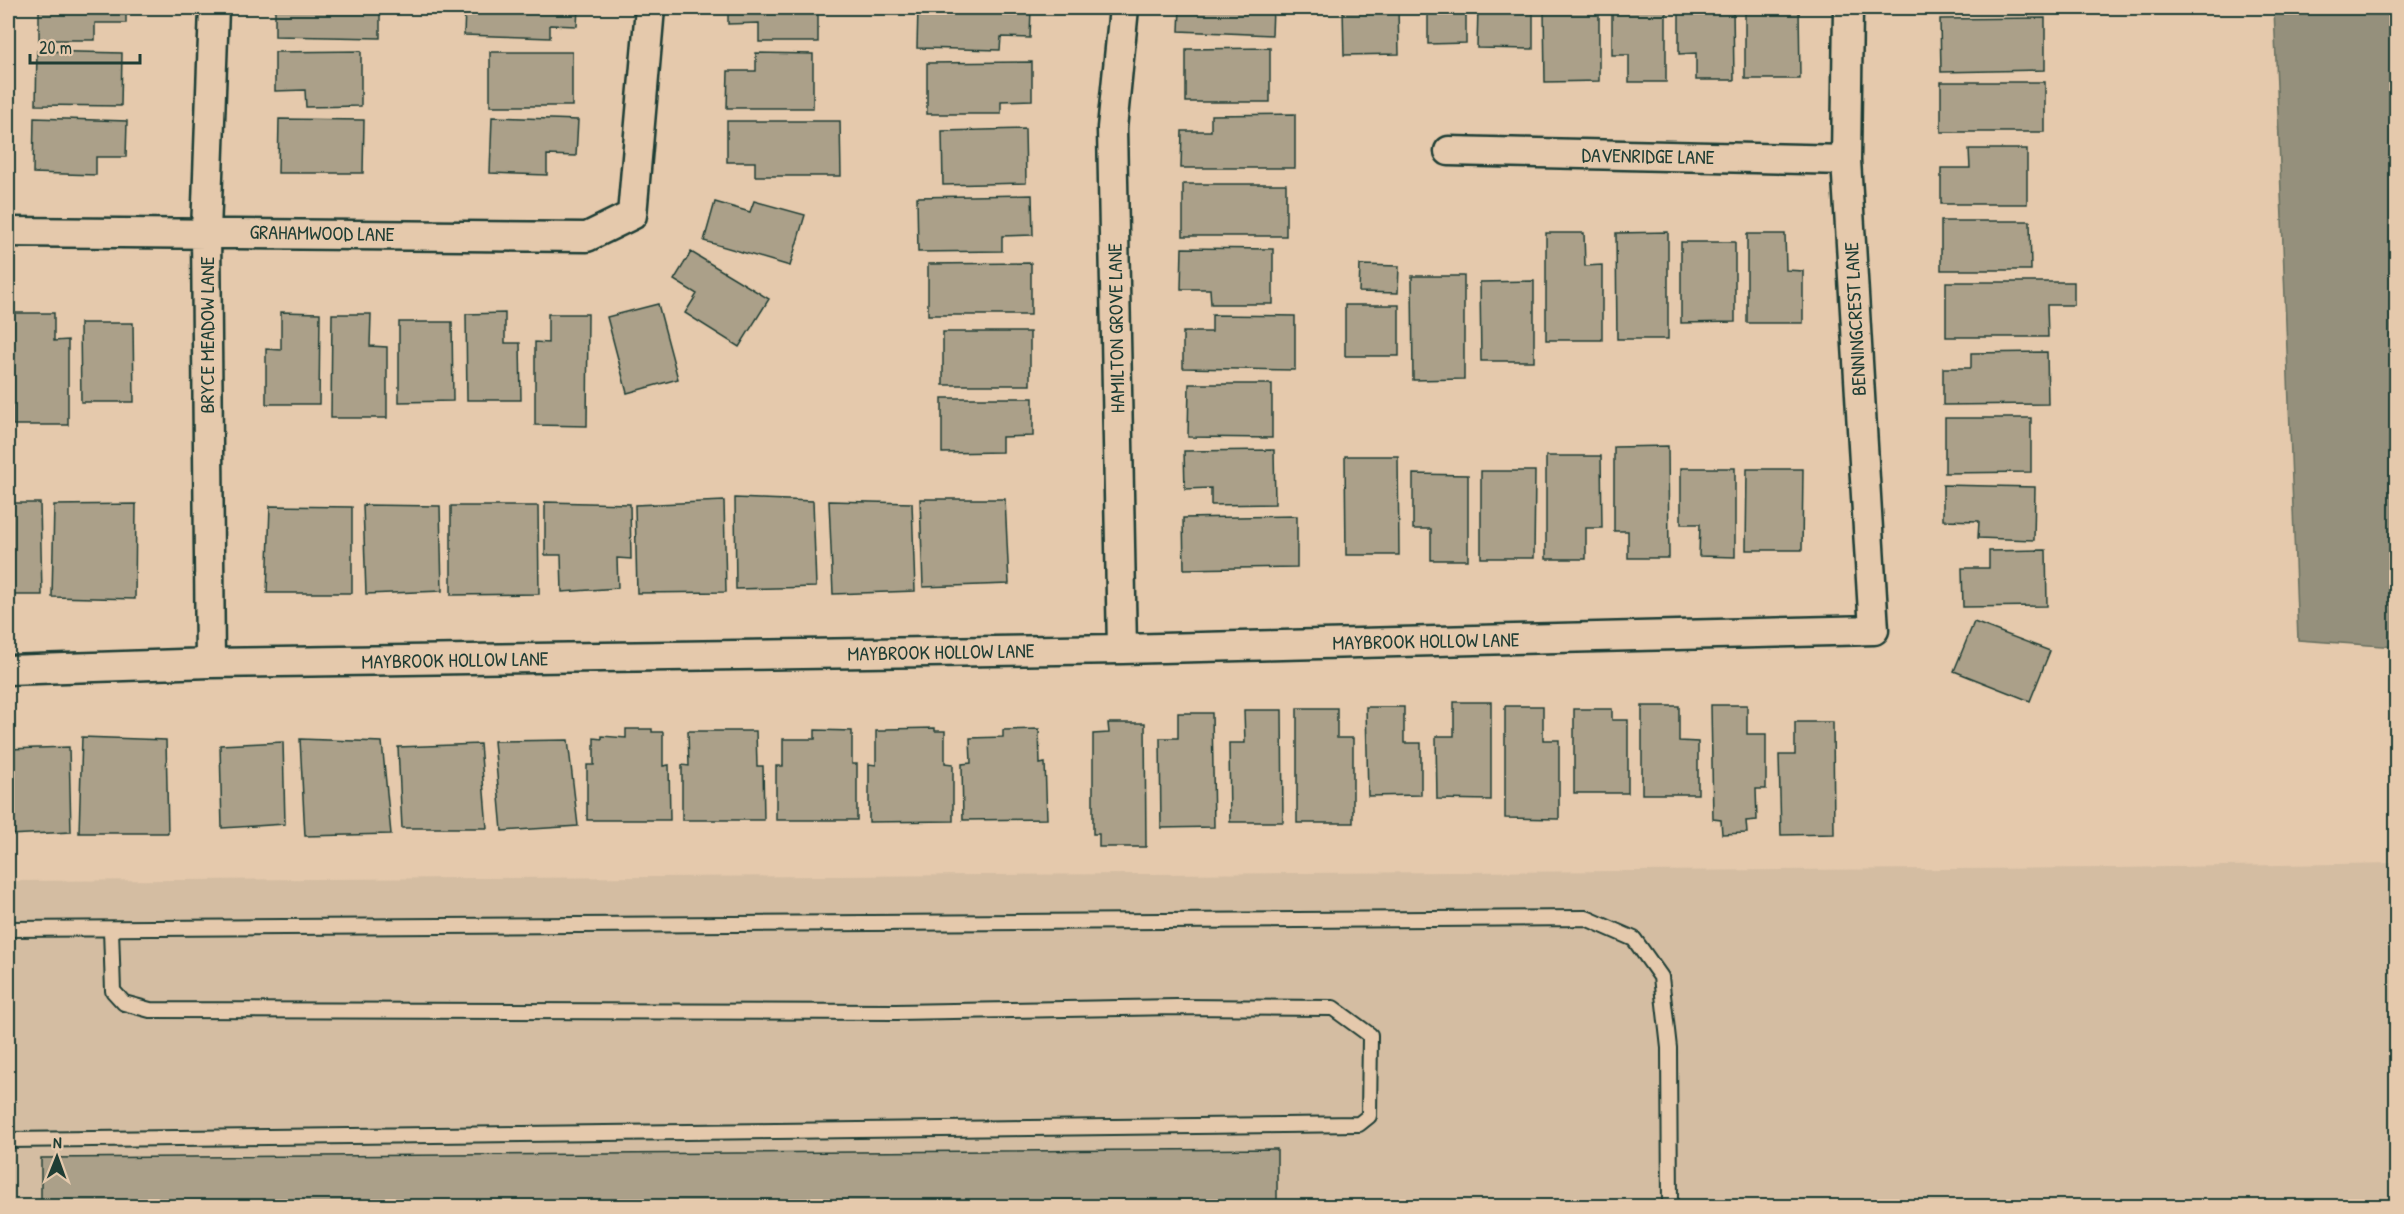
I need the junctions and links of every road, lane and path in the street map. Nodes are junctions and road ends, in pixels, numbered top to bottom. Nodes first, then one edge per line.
1 (214, 8) edge
2 (650, 8) edge
3 (1124, 8) edge
4 (1848, 8) edge
5 (1449, 151) dead end
6 (1846, 160) junction
7 (8, 232) edge
8 (206, 232) junction
9 (1874, 630) joint
10 (1122, 649) junction
11 (210, 663) junction
12 (8, 670) edge
13 (111, 928) junction
14 (8, 929) edge
15 (8, 1140) edge
16 (1670, 1206) edge

1 - 8 street, BRYCE MEADOW LANE
2 - 8 street, GRAHAMWOOD LANE
3 - 10 street, HAMILTON GROVE LANE
4 - 6 street, BENNINGCREST LANE
5 - 6 street, DAVENRIDGE LANE
6 - 9 street, BENNINGCREST LANE
7 - 8 street, GRAHAMWOOD LANE
8 - 11 street, BRYCE MEADOW LANE
9 - 10 street, MAYBROOK HOLLOW LANE
10 - 11 street, MAYBROOK HOLLOW LANE
11 - 12 street, MAYBROOK HOLLOW LANE
13 - 14 lane
13 - 15 lane
13 - 16 lane

